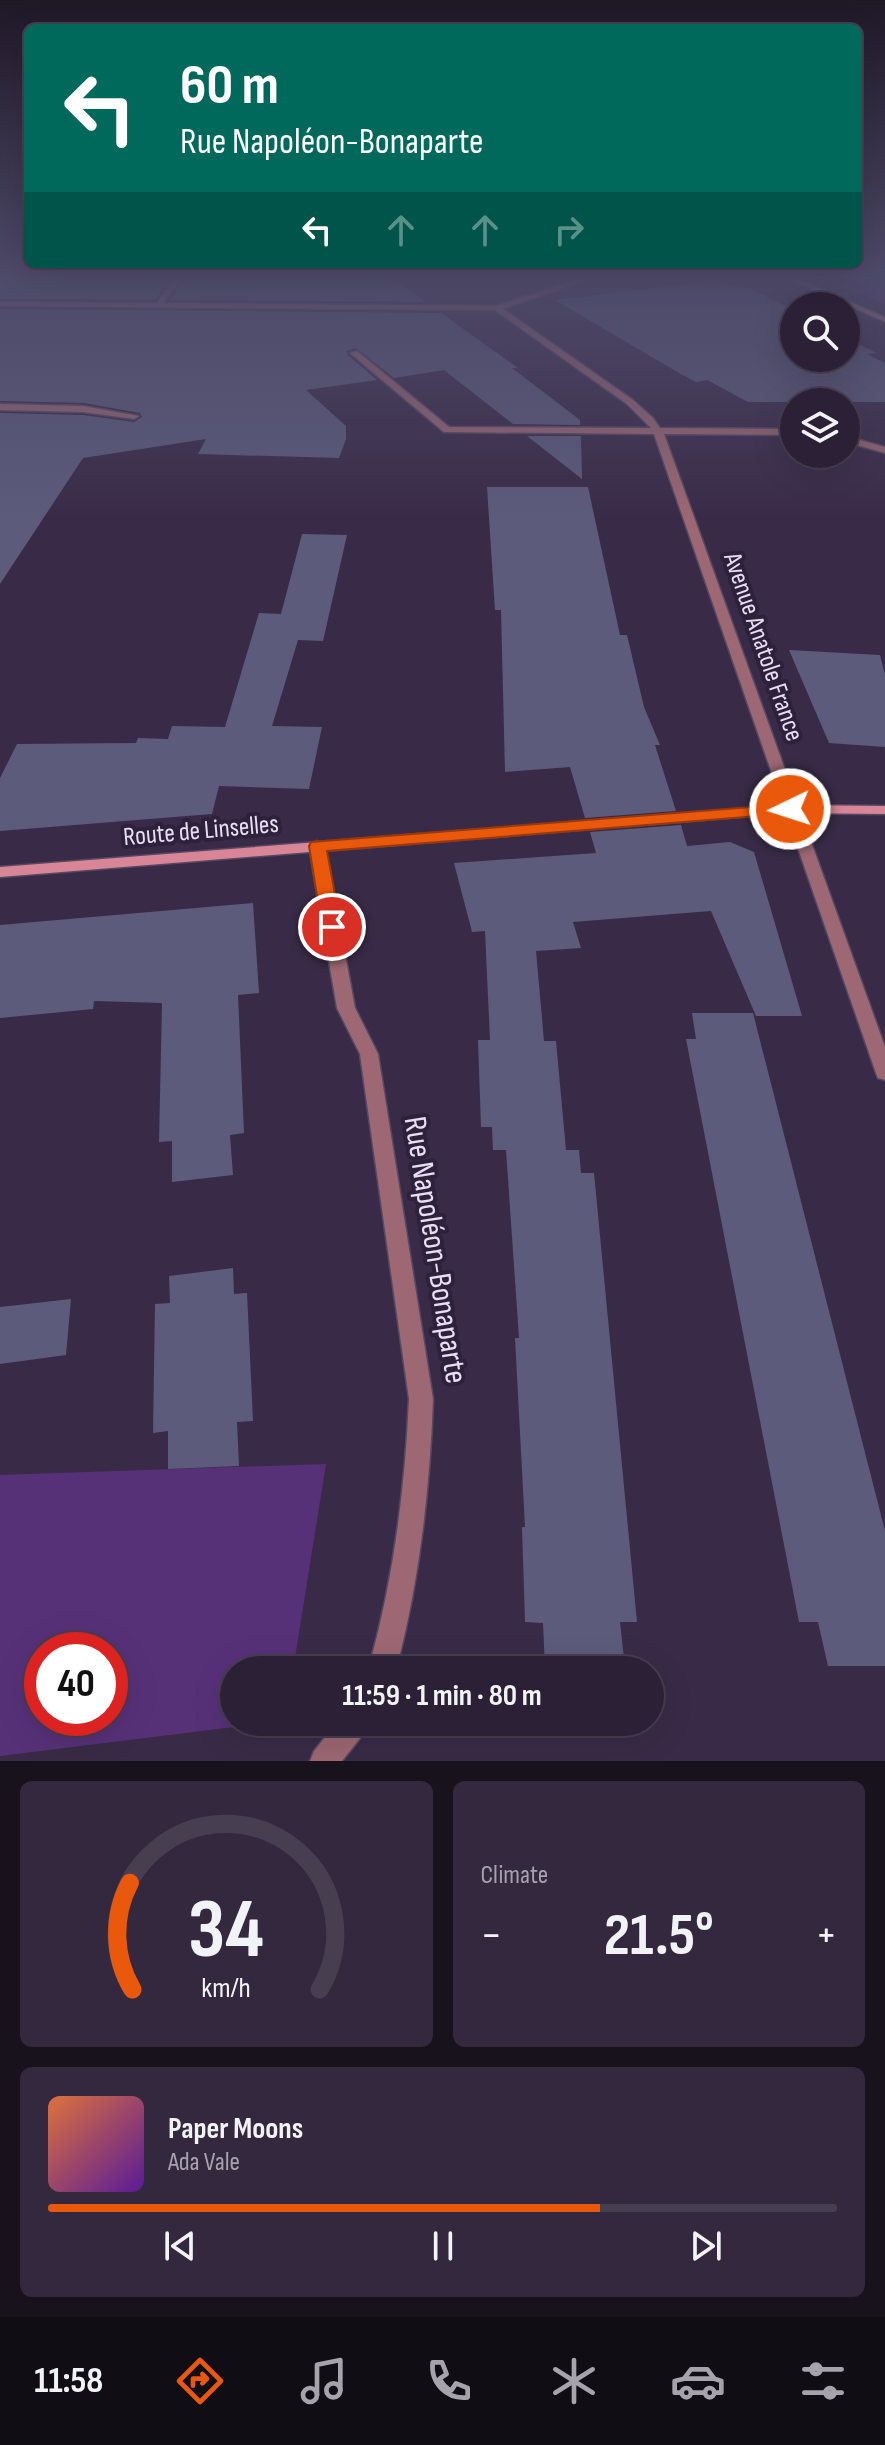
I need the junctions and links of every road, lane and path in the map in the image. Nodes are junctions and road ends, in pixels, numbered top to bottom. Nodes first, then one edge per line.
1 (359, 357) edge
2 (567, 357) edge
3 (0, 407) edge
4 (134, 416) dead end
5 (780, 432) edge
6 (658, 433) junction
7 (860, 443) edge
8 (885, 450) edge
9 (790, 809) junction
10 (885, 810) edge
11 (317, 846) junction
12 (0, 872) edge
13 (885, 1073) edge
14 (386, 1656) edge
15 (344, 1736) edge
16 (324, 1761) edge

1 - 6 street
2 - 6 street, Avenue Anatole France
3 - 4 street
5 - 6 street
6 - 9 street, Avenue Anatole France
7 - 8 street
9 - 10 street, Route de Linselles
9 - 11 street, Route de Linselles
9 - 13 street, Avenue Anatole France
11 - 12 street, Route de Linselles
11 - 14 street, Rue Napoléon-Bonaparte
15 - 16 street

